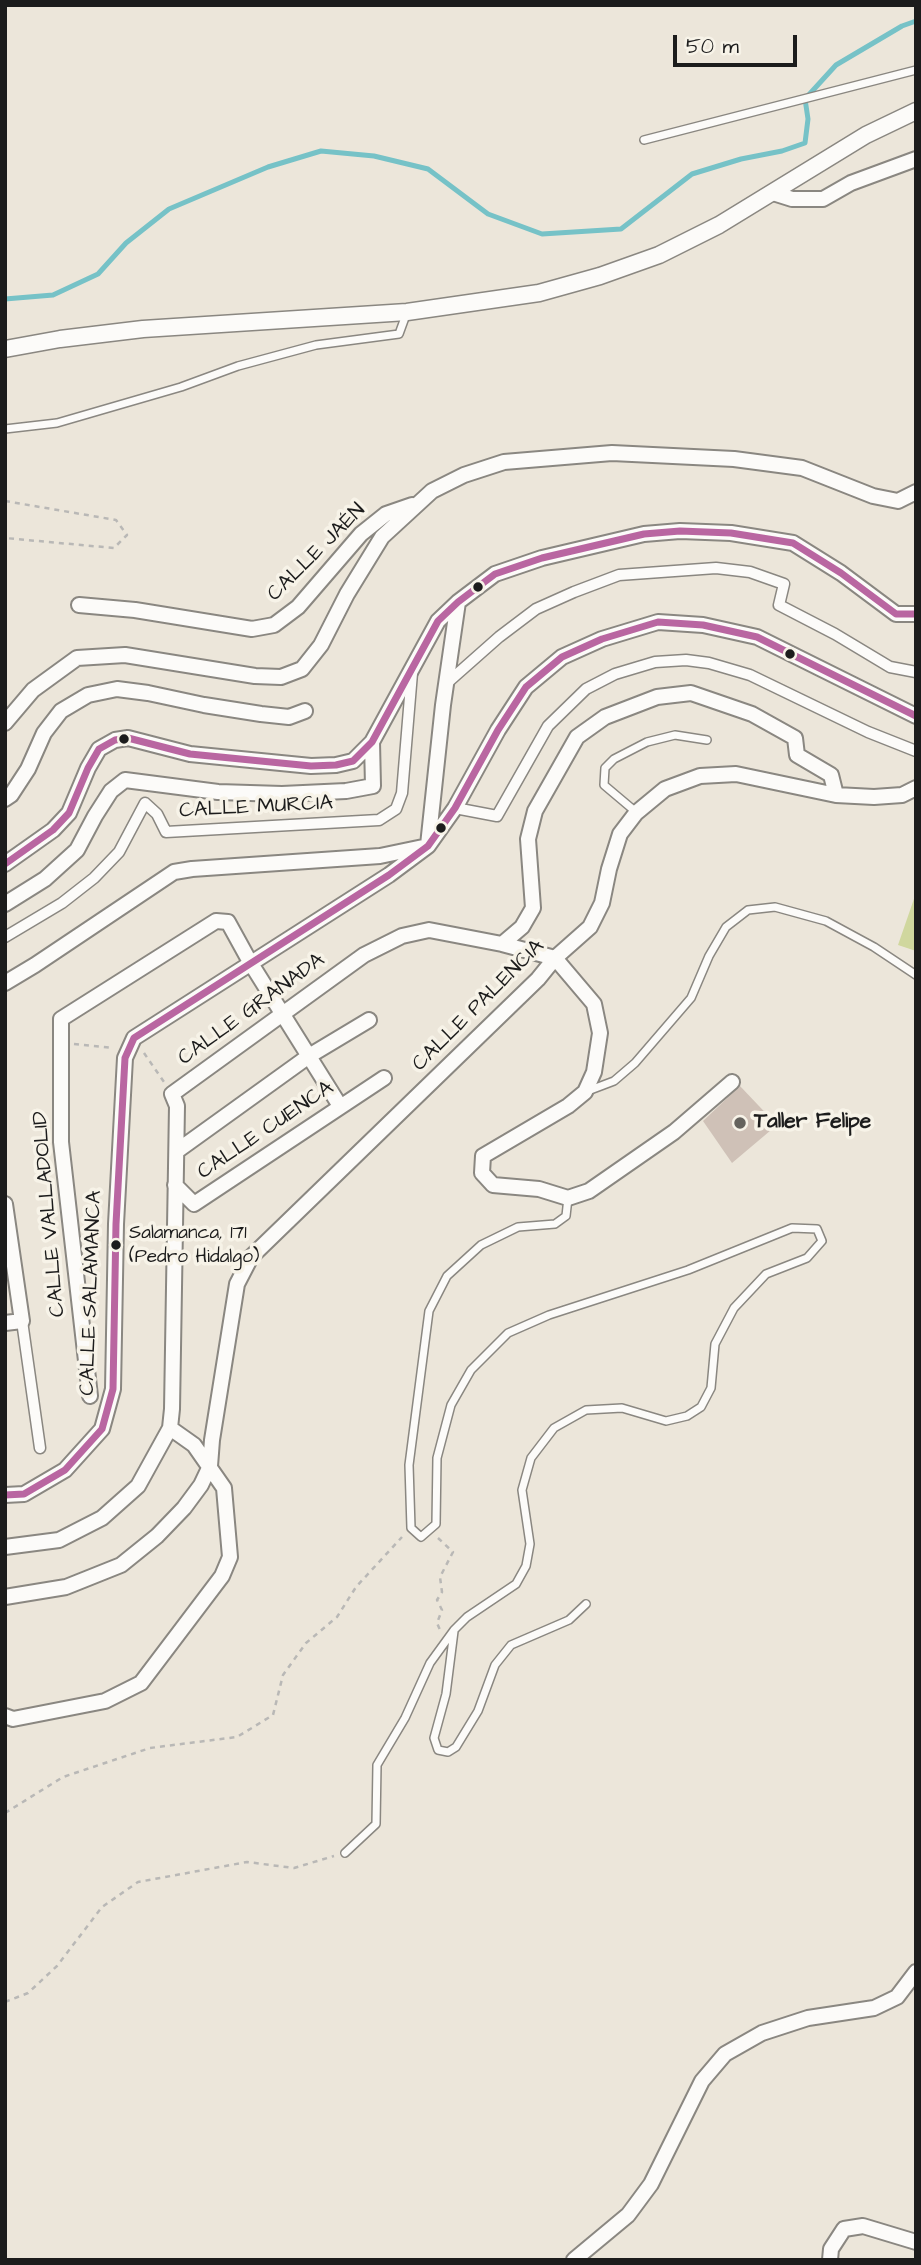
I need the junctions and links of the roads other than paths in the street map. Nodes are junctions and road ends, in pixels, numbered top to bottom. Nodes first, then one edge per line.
1 (916, 70) edge
2 (916, 111) edge
3 (644, 140) dead end
4 (916, 159) edge
5 (773, 193) junction
6 (407, 312) junction
7 (5, 349) edge
8 (5, 429) edge
9 (916, 492) edge
10 (418, 503) junction
11 (458, 602) junction
12 (79, 605) dead end
13 (916, 614) edge
14 (413, 668) junction
15 (916, 672) edge
16 (447, 683) junction
17 (305, 711) dead end
18 (916, 716) edge
19 (5, 723) edge
20 (707, 740) dead end
21 (372, 742) junction
22 (916, 751) edge
23 (916, 788) edge
24 (836, 795) junction
25 (5, 799) edge
26 (455, 808) junction
27 (636, 813) junction
28 (428, 846) junction
29 (5, 864) edge
30 (5, 904) edge
31 (5, 937) edge
32 (502, 944) junction
33 (555, 958) junction
34 (250, 962) junction
35 (916, 975) edge
36 (5, 983) edge
37 (282, 1013) junction
38 (369, 1020) dead end
39 (309, 1056) junction
40 (384, 1079) dead end
41 (732, 1082) dead end
42 (585, 1092) junction
43 (340, 1106) junction
44 (177, 1151) junction
45 (175, 1185) junction
46 (568, 1198) junction
47 (5, 1204) edge
48 (22, 1321) junction
49 (5, 1323) edge
50 (90, 1396) dead end
51 (170, 1428) junction
52 (40, 1448) dead end
53 (210, 1466) junction
54 (5, 1495) edge
55 (5, 1547) edge
56 (5, 1597) edge
57 (586, 1604) dead end
58 (454, 1630) junction
59 (5, 1716) edge
60 (345, 1853) road end
61 (916, 1972) edge
62 (916, 2242) edge
63 (573, 2260) edge
64 (830, 2260) edge

1 - 3 lane
2 - 5 street
4 - 5 street
5 - 6 street
6 - 7 street
6 - 8 lane
9 - 10 street
10 - 12 street, CALLE JAÉN
10 - 19 street
11 - 13 street
11 - 14 street
11 - 16 street
14 - 21 street
14 - 31 street, CALLE MURCIA
15 - 16 street
16 - 28 street
17 - 25 street
18 - 26 street
20 - 27 lane
21 - 29 street
21 - 30 street
22 - 26 street
23 - 24 street, CALLE PALENCIA
24 - 27 street, CALLE PALENCIA
24 - 32 street
26 - 28 street
27 - 33 street, CALLE PALENCIA
28 - 34 street
28 - 36 street
32 - 33 street, CALLE GRANADA
32 - 37 street, CALLE GRANADA
33 - 42 street
33 - 53 street, CALLE PALENCIA
34 - 37 street, CALLE VALLADOLID
34 - 50 street, CALLE VALLADOLID
34 - 54 street, CALLE SALAMANCA
35 - 42 lane
37 - 39 street, CALLE VALLADOLID
37 - 44 street, CALLE GRANADA
38 - 39 street
39 - 43 street, CALLE VALLADOLID
39 - 44 street
40 - 43 street, CALLE CUENCA
41 - 46 street
42 - 46 street
43 - 45 street, CALLE CUENCA
44 - 45 street, CALLE GRANADA
45 - 51 street, CALLE GRANADA
46 - 58 lane
47 - 48 street
48 - 49 street
48 - 52 street
51 - 53 street
51 - 55 street, CALLE GRANADA
53 - 56 street
53 - 59 street
57 - 58 lane
58 - 60 lane
61 - 63 street
62 - 64 street

